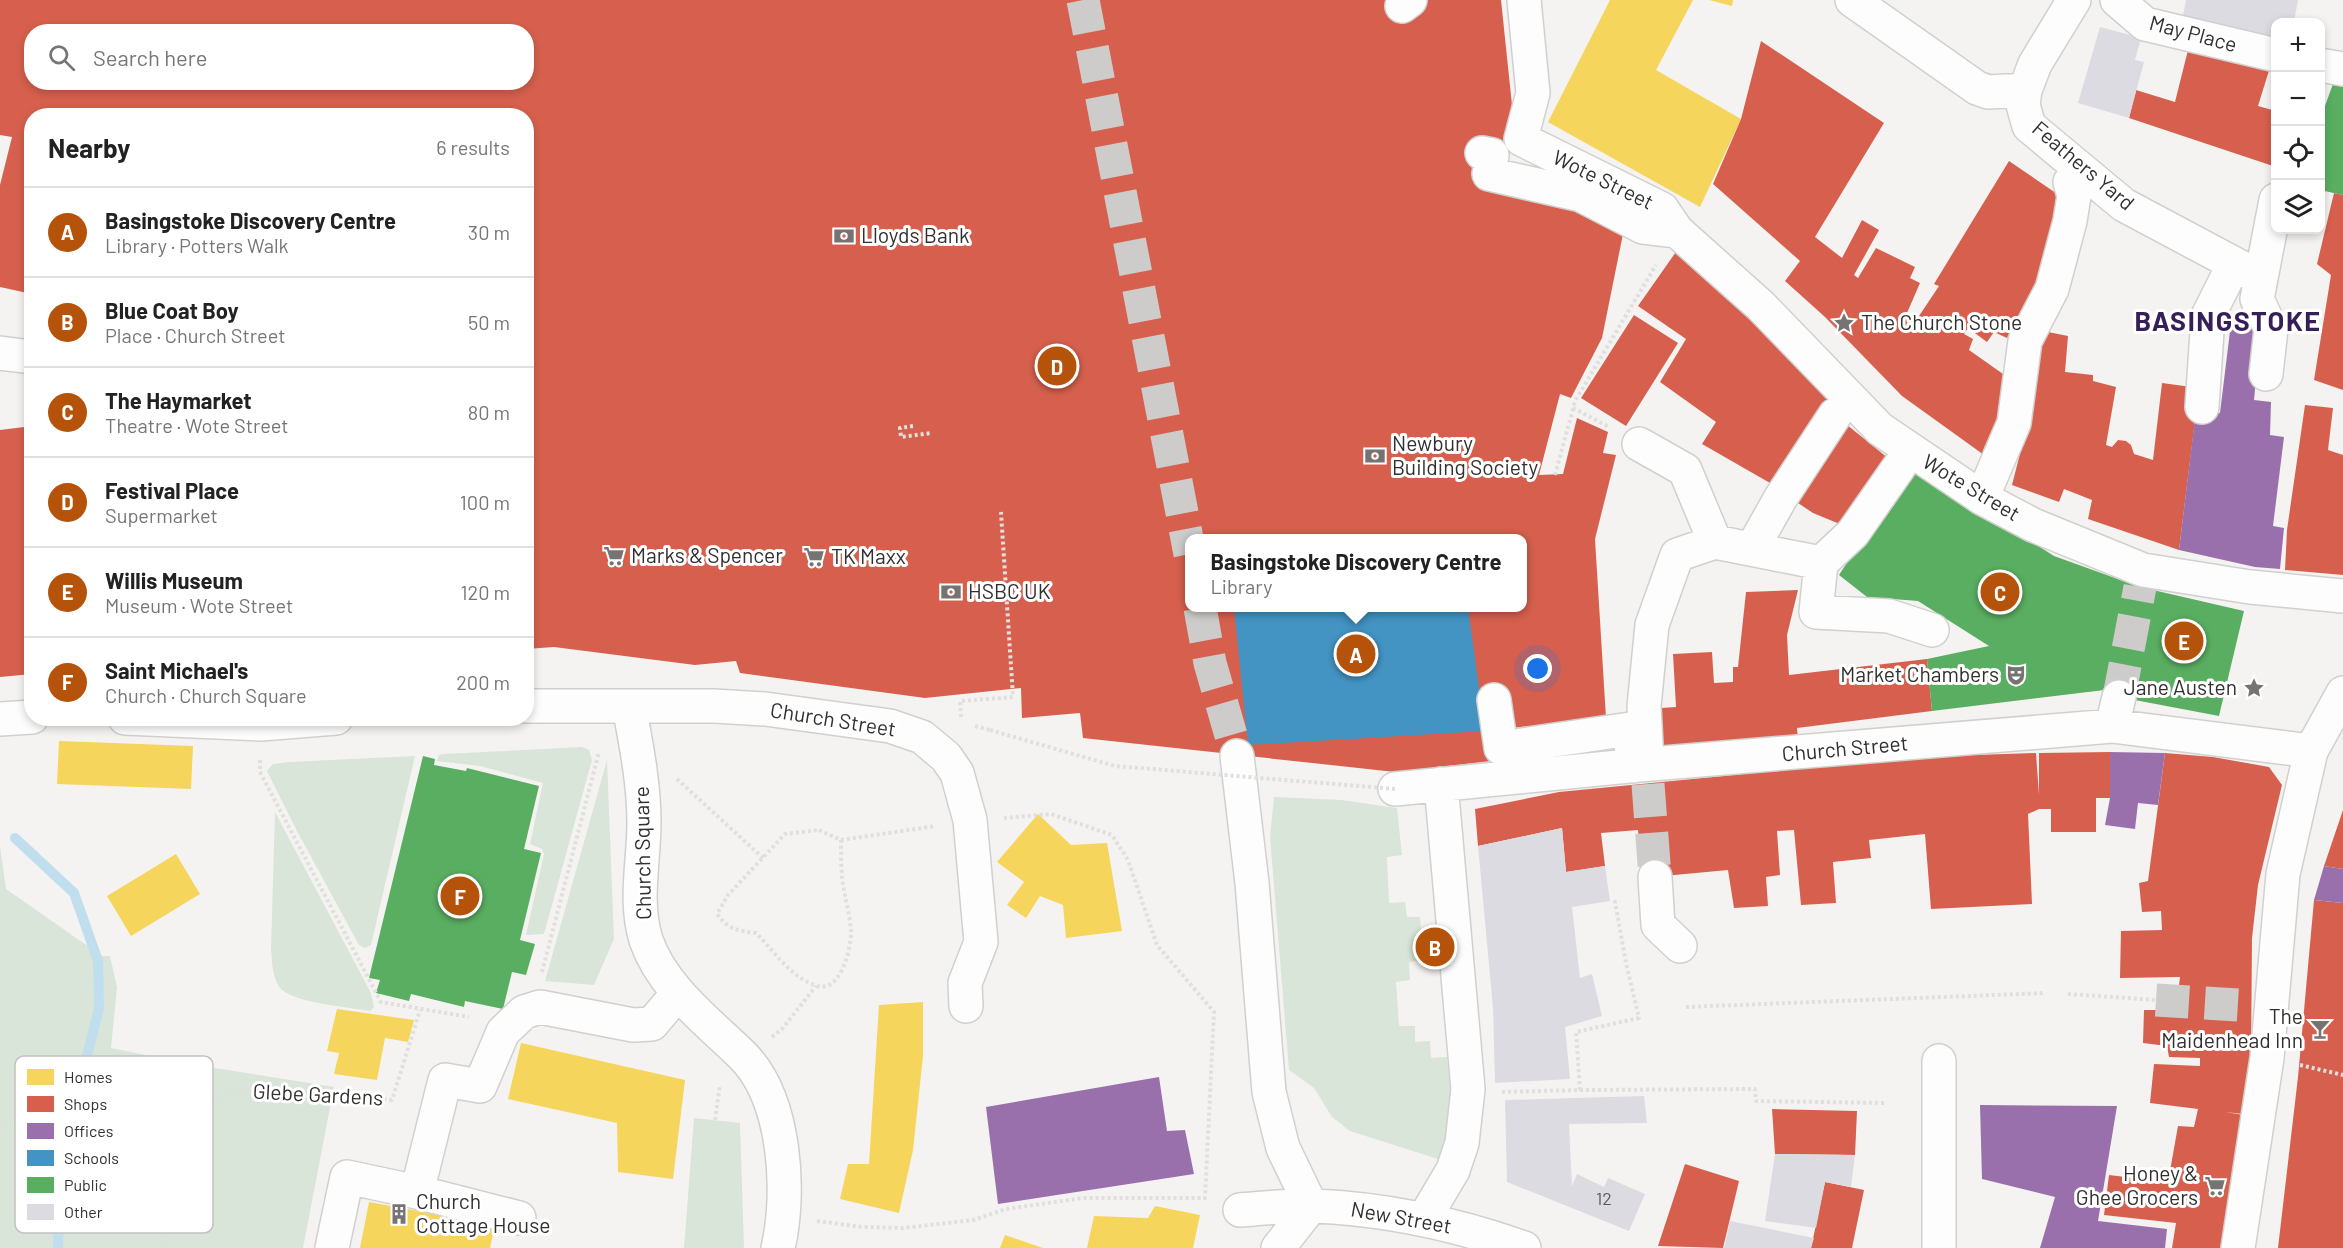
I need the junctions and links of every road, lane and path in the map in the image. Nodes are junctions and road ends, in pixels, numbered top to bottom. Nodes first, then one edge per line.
1 (1524, 0) edge
2 (1852, 0) edge
3 (2074, 0) edge
4 (2117, 0) edge
5 (2271, 54) edge
6 (2325, 66) edge
7 (2343, 69) edge
8 (2025, 90) junction
9 (1482, 153) dead end
10 (2083, 182) junction
11 (2271, 213) edge
12 (1677, 231) junction
13 (2248, 271) junction
14 (2057, 312) dead end
15 (0, 353) edge
16 (24, 356) edge
17 (2266, 374) dead end
18 (2202, 406) dead end
19 (1835, 415) dead end
20 (912, 426) dead end
21 (932, 433) dead end
22 (1639, 444) dead end
23 (1899, 467) dead end
24 (1555, 475) dead end
25 (1982, 498) junction
26 (1001, 512) dead end
27 (1715, 542) junction
28 (1752, 549) junction
29 (1821, 563) junction
30 (2343, 596) edge
31 (1932, 630) dead end
32 (2343, 693) edge
33 (1494, 700) dead end
34 (534, 706) edge
35 (629, 706) junction
36 (961, 717) dead end
37 (24, 718) edge
38 (0, 719) edge
39 (975, 726) dead end
40 (600, 749) dead end
41 (260, 755) dead end
42 (1237, 756) tunnel mouth
43 (1640, 765) junction
44 (2307, 766) junction
45 (674, 777) dead end
46 (1441, 784) junction
47 (1395, 789) joint
48 (997, 818) dead end
49 (940, 825) dead end
50 (841, 840) junction
51 (763, 858) junction
52 (1655, 877) tunnel mouth
53 (1680, 946) dead end
54 (540, 979) dead end
55 (816, 986) junction
56 (678, 993) junction
57 (2044, 993) dead end
58 (2068, 994) dead end
59 (2156, 1000) tunnel mouth
60 (966, 1006) dead end
61 (1686, 1007) dead end
62 (1639, 1009) dead end
63 (420, 1010) junction
64 (473, 1018) dead end
65 (765, 1043) dead end
66 (2267, 1058) junction
67 (1939, 1061) dead end
68 (2343, 1075) edge
69 (1580, 1090) junction
70 (1496, 1092) dead end
71 (213, 1098) edge
72 (1886, 1103) dead end
73 (0, 1126) edge
74 (15, 1127) edge
75 (417, 1192) junction
76 (1311, 1206) junction
77 (1240, 1210) dead end
78 (519, 1218) dead end
79 (1424, 1219) junction
80 (814, 1221) dead end
81 (161, 1233) edge
82 (163, 1248) edge
83 (332, 1248) edge
84 (778, 1248) edge
85 (1278, 1248) edge
86 (1524, 1248) edge
87 (1939, 1248) edge
88 (2238, 1248) edge

1 - 12 street, Wote Street
2 - 8 street
3 - 8 street
4 - 5 street, May Place
6 - 7 street
8 - 10 street, Feathers Yard
9 - 12 street, Wote Street
10 - 13 street, Feathers Yard
10 - 14 street
10 - 25 street
11 - 13 street
12 - 24 path
12 - 25 street, Wote Street
13 - 17 street
13 - 18 street
15 - 16 street
19 - 28 street
20 - 21 path
22 - 27 street
23 - 29 street
25 - 30 street, Wote Street
26 - 36 path
27 - 28 street
27 - 43 street
28 - 29 street
29 - 31 street
32 - 44 street
33 - 43 street
34 - 35 street, Church Street
35 - 56 street, Church Square
35 - 60 street, Church Street
37 - 38 street
39 - 47 path, bridge
40 - 54 path
41 - 63 path
42 - 76 street
43 - 44 street, Church Street
43 - 46 street, Church Street
44 - 66 street
45 - 51 path
46 - 47 street, Church Street
46 - 79 street
48 - 80 path
49 - 50 path
50 - 51 path
50 - 55 path
51 - 55 path
52 - 53 street
55 - 65 path
56 - 75 street
56 - 84 street, Church Square
57 - 61 path
58 - 59 path
62 - 69 path
63 - 64 path
63 - 71 path, Glebe Gardens
66 - 68 path
66 - 88 street
67 - 87 street
69 - 70 path
69 - 72 path
73 - 74 path, Glebe Gardens
75 - 78 street
75 - 83 street
76 - 77 street, New Street
76 - 79 street, New Street
76 - 85 street
79 - 86 street, New Street
81 - 82 path, Glebe Gardens

